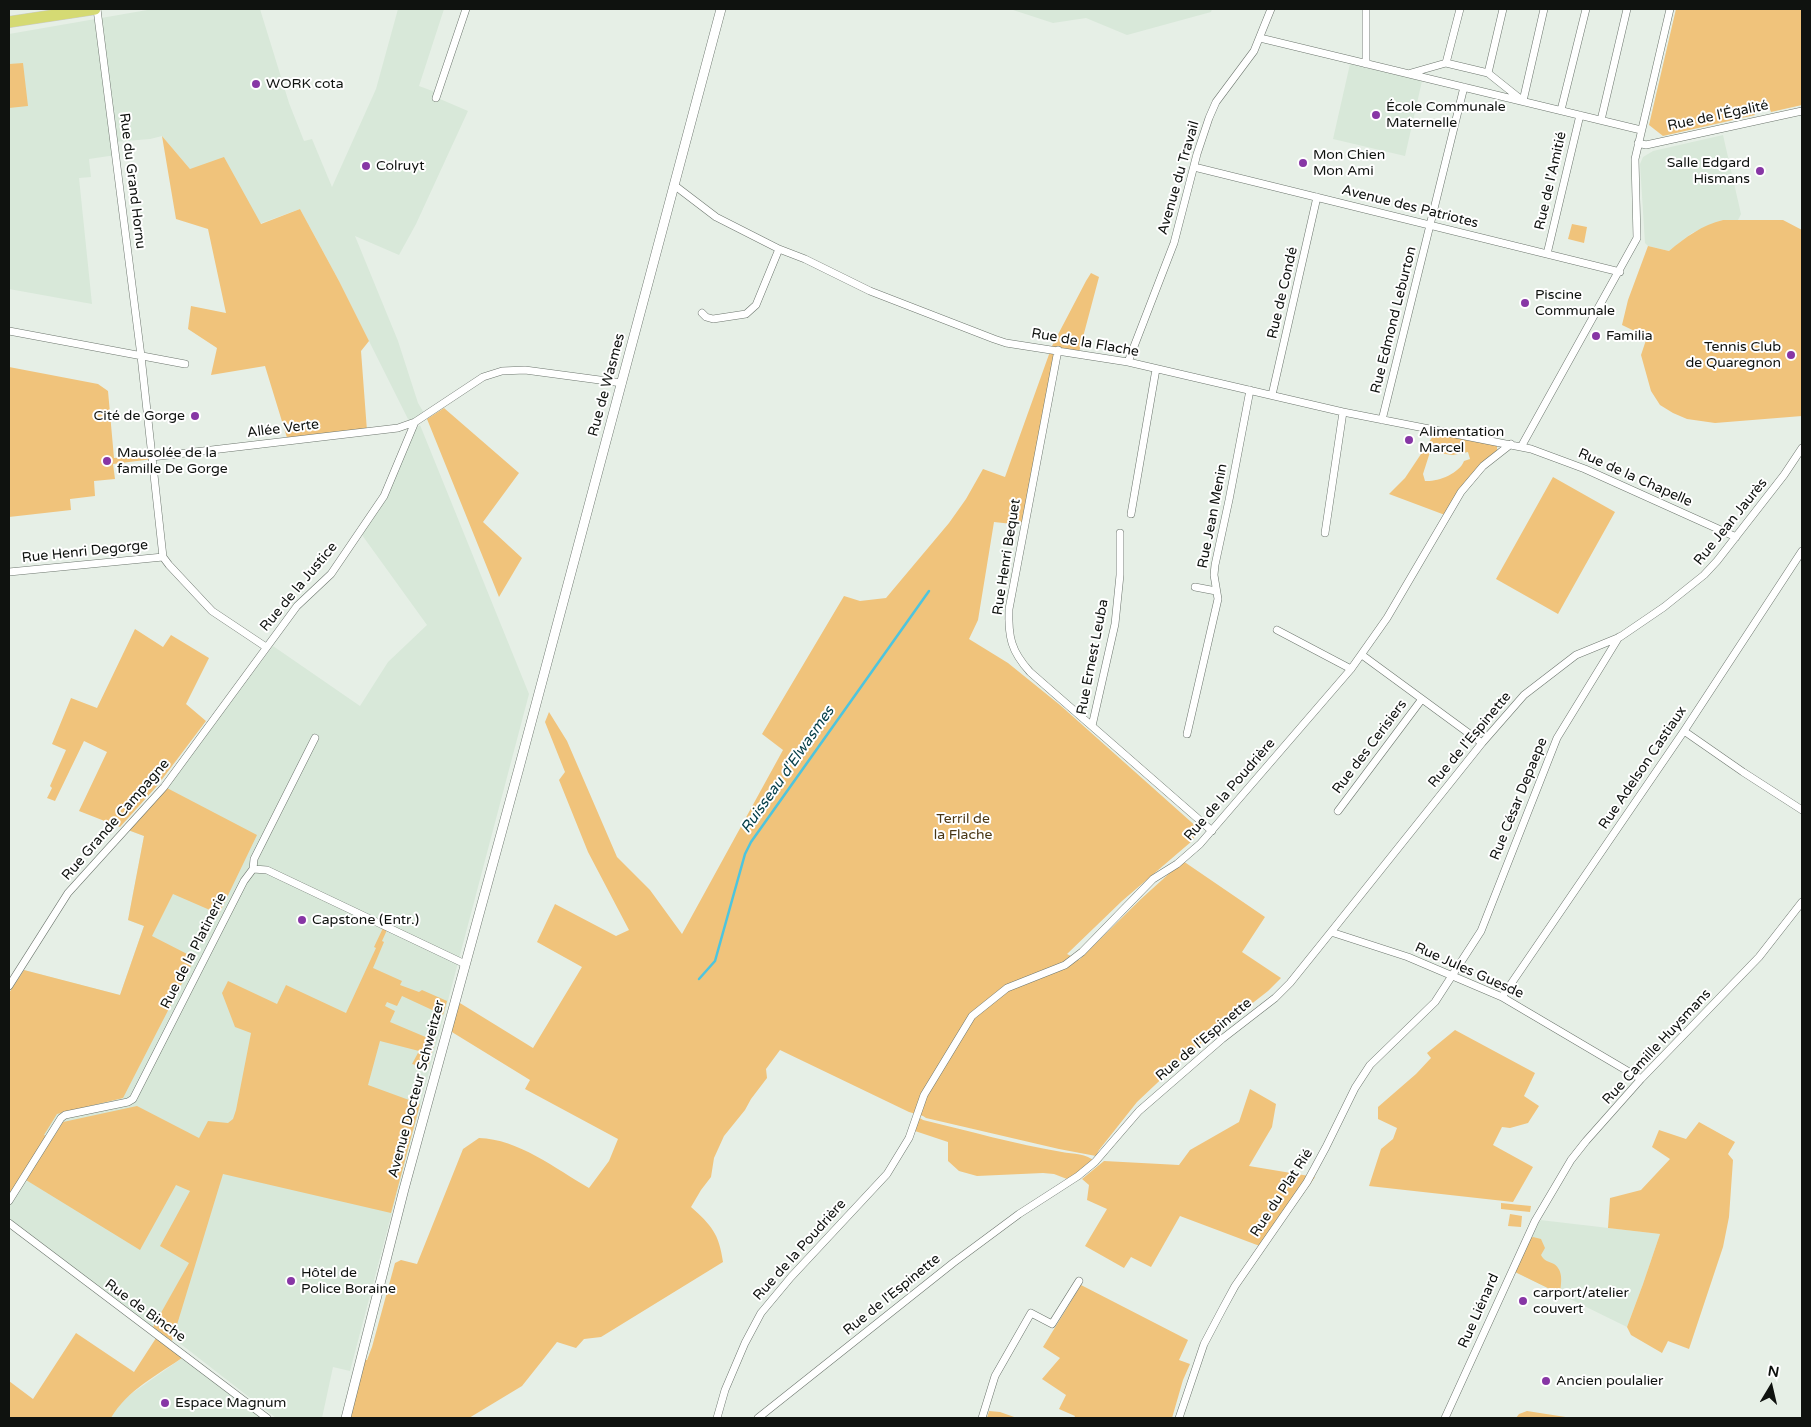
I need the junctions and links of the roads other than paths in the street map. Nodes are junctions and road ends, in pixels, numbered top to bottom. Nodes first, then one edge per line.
1 (96, 9) edge
2 (466, 9) edge
3 (721, 9) edge
4 (1271, 9) edge
5 (1366, 9) edge
6 (1460, 9) edge
7 (1503, 9) edge
8 (1544, 9) edge
9 (1586, 9) edge
10 (1627, 9) edge
11 (1670, 9) edge
12 (9, 22) edge
13 (1260, 38) junction
14 (1446, 63) junction
15 (1366, 64) junction
16 (1488, 73) junction
17 (1408, 74) junction
18 (1464, 87) junction
19 (436, 98) dead end
20 (1523, 101) junction
21 (1561, 110) junction
22 (1802, 111) edge
23 (1580, 115) junction
24 (1601, 120) junction
25 (1641, 130) junction
26 (1638, 143) junction
27 (1194, 167) junction
28 (674, 185) junction
29 (1317, 197) junction
30 (1430, 226) junction
31 (779, 249) junction
32 (1547, 254) junction
33 (1620, 272) junction
34 (702, 313) dead end
35 (9, 331) edge
36 (1058, 350) junction
37 (141, 356) junction
38 (1128, 362) junction
39 (185, 364) dead end
40 (1156, 368) junction
41 (622, 383) junction
42 (1250, 390) junction
43 (1272, 395) junction
44 (1343, 412) junction
45 (1382, 420) junction
46 (415, 422) junction
47 (1511, 444) junction
48 (1521, 446) junction
49 (1802, 448) edge
50 (152, 457) junction
51 (1131, 514) dead end
52 (1120, 533) dead end
53 (1325, 533) dead end
54 (1736, 537) junction
55 (1802, 551) edge
56 (163, 557) junction
57 (9, 572) edge
58 (1195, 587) dead end
59 (1216, 591) junction
60 (1276, 630) dead end
61 (1620, 636) junction
62 (266, 647) junction
63 (1362, 655) junction
64 (1351, 669) junction
65 (247, 673) joint
66 (1422, 699) junction
67 (1092, 726) junction
68 (1684, 730) junction
69 (1187, 734) dead end
70 (315, 738) dead end
71 (1482, 743) junction
72 (519, 768) joint
73 (1802, 810) edge
74 (1338, 811) dead end
75 (1212, 831) junction
76 (253, 869) junction
77 (1802, 902) edge
78 (1331, 932) junction
79 (465, 964) junction
80 (1453, 976) junction
81 (9, 986) edge
82 (1502, 998) junction
83 (1642, 1080) junction
84 (9, 1201) edge
85 (1538, 1215) joint
86 (9, 1223) edge
87 (1079, 1281) dead end
88 (267, 1418) edge
89 (346, 1418) edge
90 (717, 1418) edge
91 (758, 1418) edge
92 (982, 1418) edge
93 (1179, 1418) edge
94 (1445, 1418) edge

1 - 12 main road
1 - 37 street, Rue du Grand Hornu
2 - 19 street
3 - 28 street, Rue de Wasmes
4 - 13 street, Avenue du Travail
5 - 15 street
6 - 14 street
7 - 16 street
8 - 20 street
9 - 21 street
10 - 24 street
11 - 25 street
13 - 15 street
13 - 27 street, Avenue du Travail
14 - 16 street
14 - 17 street
15 - 17 street
16 - 20 street
17 - 18 street
18 - 20 street
18 - 30 street, Rue Edmond Leburton
20 - 21 street
21 - 23 street
22 - 26 street, Rue de l'Égalité
23 - 24 street
23 - 32 street, Rue de l'Amitié
24 - 25 street
25 - 26 street
26 - 33 street
27 - 29 street, Avenue des Patriotes
27 - 38 street, Avenue du Travail
28 - 31 street, Rue de la Flache
28 - 41 street, Rue de Wasmes
29 - 30 street, Avenue des Patriotes
29 - 43 street, Rue de Condé
30 - 32 street, Avenue des Patriotes
30 - 45 street, Rue Edmond Leburton
31 - 34 street
31 - 36 street, Rue de la Flache
32 - 33 street, Avenue des Patriotes
33 - 48 street
35 - 37 street
36 - 38 street, Rue de la Flache
36 - 67 street, Rue Henri Bequet
37 - 39 street
37 - 50 street, Rue du Grand Hornu
38 - 40 street, Rue de la Flache
40 - 42 street, Rue de la Flache
40 - 51 street
41 - 46 street
41 - 72 street, Rue de Wasmes
42 - 43 street, Rue de la Flache
42 - 59 street, Rue Jean Menin
43 - 44 street, Rue de la Flache
44 - 45 street, Rue de la Flache
44 - 53 street
45 - 47 street, Rue de la Flache
46 - 50 street, Allée Verte
46 - 62 street, Rue de la Justice
47 - 48 street, Rue de la Flache
47 - 63 street, Rue de la Poudrière
48 - 54 street, Rue de la Chapelle
49 - 54 street, Rue Jean Jaurès
50 - 56 street, Rue du Grand Hornu
52 - 67 street, Rue Ernest Leuba
54 - 61 street, Rue Jean Jaurès
55 - 68 street, Rue Adelson Castiaux
56 - 57 street, Rue Henri Degorge
56 - 62 street
58 - 59 street
59 - 69 street, Rue Jean Menin
60 - 64 street
61 - 71 street, Rue de l'Espinette
61 - 80 street, Rue César Depaepe
62 - 65 street, Rue de la Justice
63 - 64 street, Rue de la Poudrière
63 - 66 street
64 - 75 street, Rue de la Poudrière
65 - 81 street, Rue Grande Campagne
66 - 71 street
66 - 74 street, Rue des Cerisiers
67 - 75 street, Rue Henri Bequet
68 - 73 street
68 - 82 street, Rue Adelson Castiaux
70 - 76 street, Rue de la Platinerie
71 - 78 street, Rue de l'Espinette
72 - 79 street, Avenue Docteur Schweitzer
75 - 90 street, Rue de la Poudrière
76 - 79 street
76 - 84 street, Rue de la Platinerie
77 - 83 street, Rue Camille Huysmans
78 - 80 street, Rue Jules Guesde
78 - 91 street, Rue de l'Espinette
79 - 89 street, Avenue Docteur Schweitzer
80 - 82 street, Rue Jules Guesde
80 - 93 street, Rue du Plat Rié
82 - 83 street, Rue Jules Guesde
83 - 85 street, Rue Camille Huysmans
85 - 94 street, Rue Liénard
86 - 88 street, Rue de Binche
87 - 92 street

